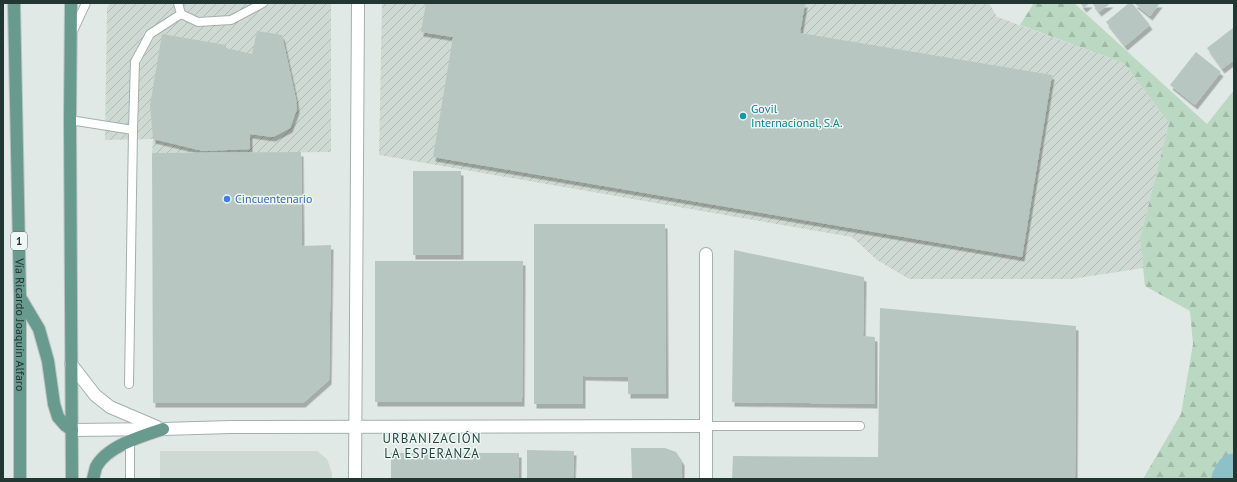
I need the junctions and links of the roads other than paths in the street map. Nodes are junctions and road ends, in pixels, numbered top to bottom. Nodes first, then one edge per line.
1 (8, 3) edge
2 (14, 3) edge
3 (71, 3) edge
4 (86, 3) edge
5 (178, 3) edge
6 (263, 3) edge
7 (358, 3) edge
8 (180, 14) junction
9 (14, 30) junction
10 (71, 35) junction
11 (70, 120) junction
12 (133, 130) junction
13 (706, 254) dead end
14 (20, 297) junction
15 (72, 364) junction
16 (129, 384) dead end
17 (706, 426) junction
18 (860, 426) dead end
19 (355, 427) junction
20 (163, 429) junction
21 (72, 430) junction
22 (130, 442) junction
23 (20, 479) edge
24 (72, 479) edge
25 (93, 479) edge
26 (130, 479) edge
27 (354, 479) edge
28 (706, 479) edge

1 - 9 lane
2 - 9 main road, Vía Ricardo Joaquín Alfaro / 1
3 - 10 main road
4 - 10 lane
5 - 8 lane
6 - 8 lane
7 - 19 street
8 - 12 lane
9 - 14 main road, Vía Ricardo Joaquín Alfaro / 1
10 - 11 main road
11 - 12 lane
11 - 15 main road
12 - 16 lane
13 - 17 street
14 - 21 main road
14 - 23 main road, Vía Ricardo Joaquín Alfaro / 1
15 - 20 street
15 - 21 main road
17 - 18 lane
17 - 19 street
17 - 28 street
19 - 20 street
19 - 27 street
20 - 21 street
20 - 22 main road
21 - 24 main road
22 - 25 main road
22 - 26 lane

